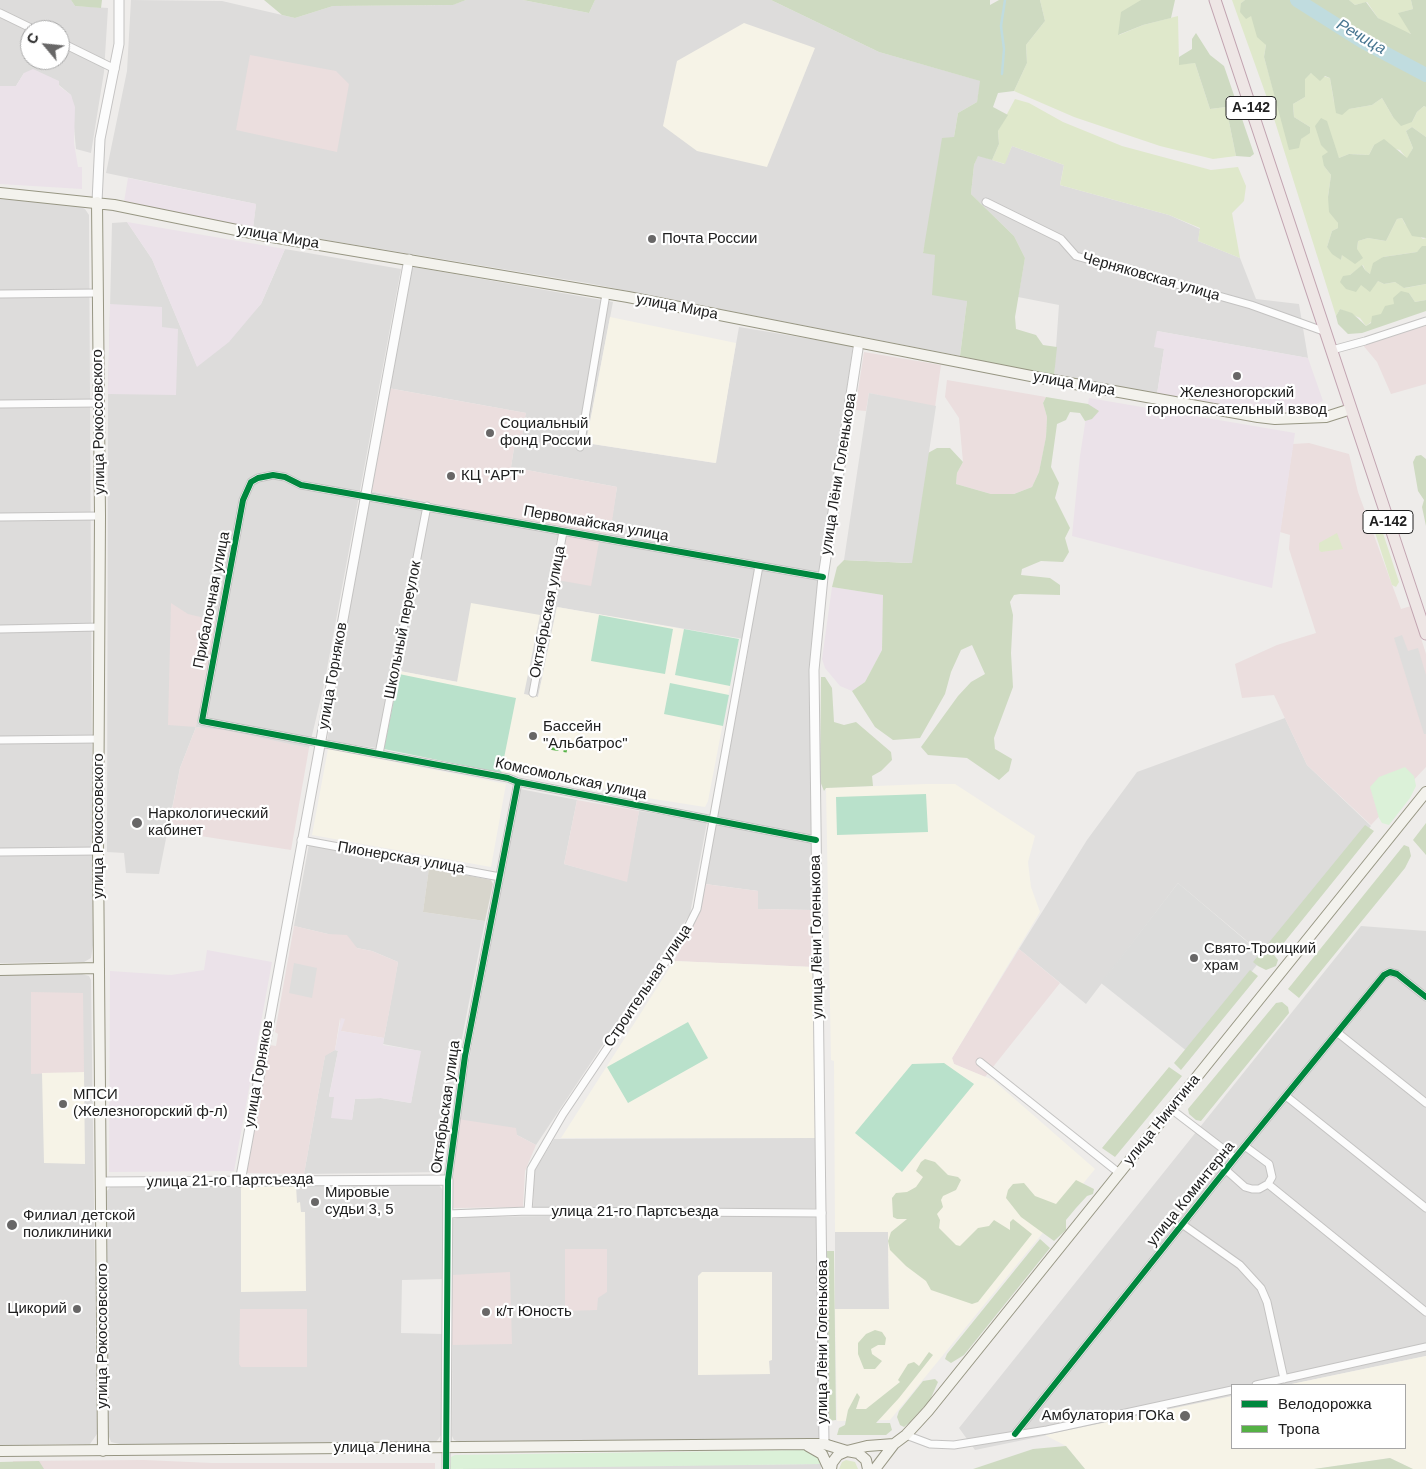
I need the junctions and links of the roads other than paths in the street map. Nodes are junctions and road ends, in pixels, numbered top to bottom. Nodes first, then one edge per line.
1 (119, 0) edge
2 (1215, 0) edge
3 (0, 13) edge
4 (20, 23) edge
5 (70, 47) edge
6 (115, 69) junction
7 (0, 193) edge
8 (97, 202) junction
9 (986, 202) dead end
10 (409, 259) junction
11 (98, 293) junction
12 (0, 294) edge
13 (606, 294) junction
14 (1426, 321) edge
15 (1326, 332) junction
16 (859, 342) junction
17 (1332, 350) junction
18 (98, 403) junction
19 (0, 404) edge
20 (1351, 409) junction
21 (580, 447) dead end
22 (365, 496) junction
23 (426, 506) junction
24 (100, 516) junction
25 (0, 517) edge
26 (563, 532) junction
27 (759, 566) junction
28 (823, 577) junction
29 (100, 627) junction
30 (0, 629) edge
31 (1426, 634) edge
32 (532, 693) dead end
33 (99, 739) junction
34 (0, 740) edge
35 (320, 744) junction
36 (379, 754) junction
37 (518, 782) junction
38 (1426, 792) edge
39 (712, 820) junction
40 (302, 840) junction
41 (816, 840) junction
42 (98, 851) junction
43 (0, 852) edge
44 (500, 877) junction
45 (99, 968) junction
46 (0, 970) edge
47 (1426, 997) edge
48 (1338, 1033) junction
49 (980, 1062) dead end
50 (1286, 1096) junction
51 (1426, 1103) edge
52 (1171, 1109) junction
53 (1246, 1146) junction
54 (1235, 1158) junction
55 (1226, 1170) junction
56 (1119, 1173) junction
57 (448, 1180) junction
58 (102, 1182) junction
59 (240, 1182) junction
60 (1268, 1184) junction
61 (1426, 1208) edge
62 (528, 1211) junction
63 (822, 1213) junction
64 (448, 1214) junction
65 (1182, 1224) junction
66 (1426, 1312) edge
67 (1426, 1347) edge
68 (1284, 1379) junction
69 (1261, 1384) edge
70 (1231, 1390) edge
71 (1015, 1434) junction
72 (906, 1435) junction
73 (805, 1444) junction
74 (824, 1444) junction
75 (894, 1444) junction
76 (446, 1448) junction
77 (103, 1450) junction
78 (0, 1451) edge
79 (847, 1451) junction
80 (826, 1458) junction
81 (446, 1469) edge
82 (825, 1469) edge
83 (830, 1469) edge
84 (868, 1469) edge
85 (875, 1469) edge

1 - 6 street
2 - 15 highway, А-142
3 - 4 street
5 - 6 street
6 - 8 street
7 - 8 main road, улица Мира
8 - 10 main road, улица Мира
8 - 11 main road, улица Рокоссовского
9 - 15 street, Черняковская улица
10 - 13 main road, улица Мира
10 - 22 street, улица Горняков
11 - 12 street
11 - 18 main road, улица Рокоссовского
13 - 16 main road, улица Мира
13 - 21 street
14 - 17 street
15 - 17 highway, А-142
16 - 20 main road, улица Мира
16 - 28 street, улица Лёни Голенькова
17 - 20 highway, А-142
18 - 19 street
18 - 24 main road, улица Рокоссовского
20 - 31 highway, А-142
22 - 23 street, Первомайская улица
22 - 35 street, улица Горняков
22 - 35 street, Прибалочная улица
23 - 26 street, Первомайская улица
23 - 36 street, Школьный переулок
24 - 25 street
24 - 29 main road, улица Рокоссовского
26 - 27 street, Первомайская улица
26 - 32 street, Октябрьская улица
27 - 28 street, Первомайская улица
27 - 39 street, Строительная улица
28 - 41 street, улица Лёни Голенькова
29 - 30 street
29 - 33 main road, улица Рокоссовского
33 - 34 street
33 - 42 main road, улица Рокоссовского
35 - 36 street, Комсомольская улица
35 - 40 street, улица Горняков
36 - 37 street, Комсомольская улица
37 - 39 street, Комсомольская улица
37 - 44 street, Октябрьская улица
38 - 52 main road, улица Никитина
39 - 41 street, Комсомольская улица
39 - 62 street, Строительная улица
40 - 44 street, Пионерская улица
40 - 59 street, улица Горняков
41 - 63 street, улица Лёни Голенькова
42 - 43 street
42 - 45 main road, улица Рокоссовского
44 - 57 street, Октябрьская улица
45 - 46 main road
45 - 58 main road, улица Рокоссовского
47 - 48 street, улица Коминтерна
48 - 50 street, улица Коминтерна
48 - 51 street
49 - 56 street
50 - 53 street, улица Коминтерна
50 - 61 street
52 - 54 street
52 - 56 main road, улица Никитина
53 - 54 street, улица Коминтерна
53 - 60 street
54 - 55 street, улица Коминтерна
55 - 60 street
55 - 65 street, улица Коминтерна
56 - 72 main road, улица Никитина
57 - 59 street, улица 21-го Партсъезда
57 - 64 street, Октябрьская улица
58 - 59 street, улица 21-го Партсъезда
58 - 77 main road, улица Рокоссовского
60 - 66 street
62 - 63 street, улица 21-го Партсъезда
62 - 64 street, улица 21-го Партсъезда
63 - 74 street, улица Лёни Голенькова
64 - 76 street, Октябрьская улица
65 - 68 street
65 - 71 street, улица Коминтерна
67 - 68 street
68 - 69 street
70 - 71 street
71 - 72 street
72 - 75 main road, улица Никитина
73 - 74 main road, улица Ленина
73 - 76 main road, улица Ленина
73 - 80 main road
74 - 79 main road, улица Ленина
74 - 80 street
75 - 79 main road
75 - 85 main road, улица Никитина
76 - 77 main road, улица Ленина
76 - 81 street, Октябрьская улица
77 - 78 main road, улица Ленина
79 - 83 main road
79 - 84 main road
80 - 82 street
80 - 83 main road

